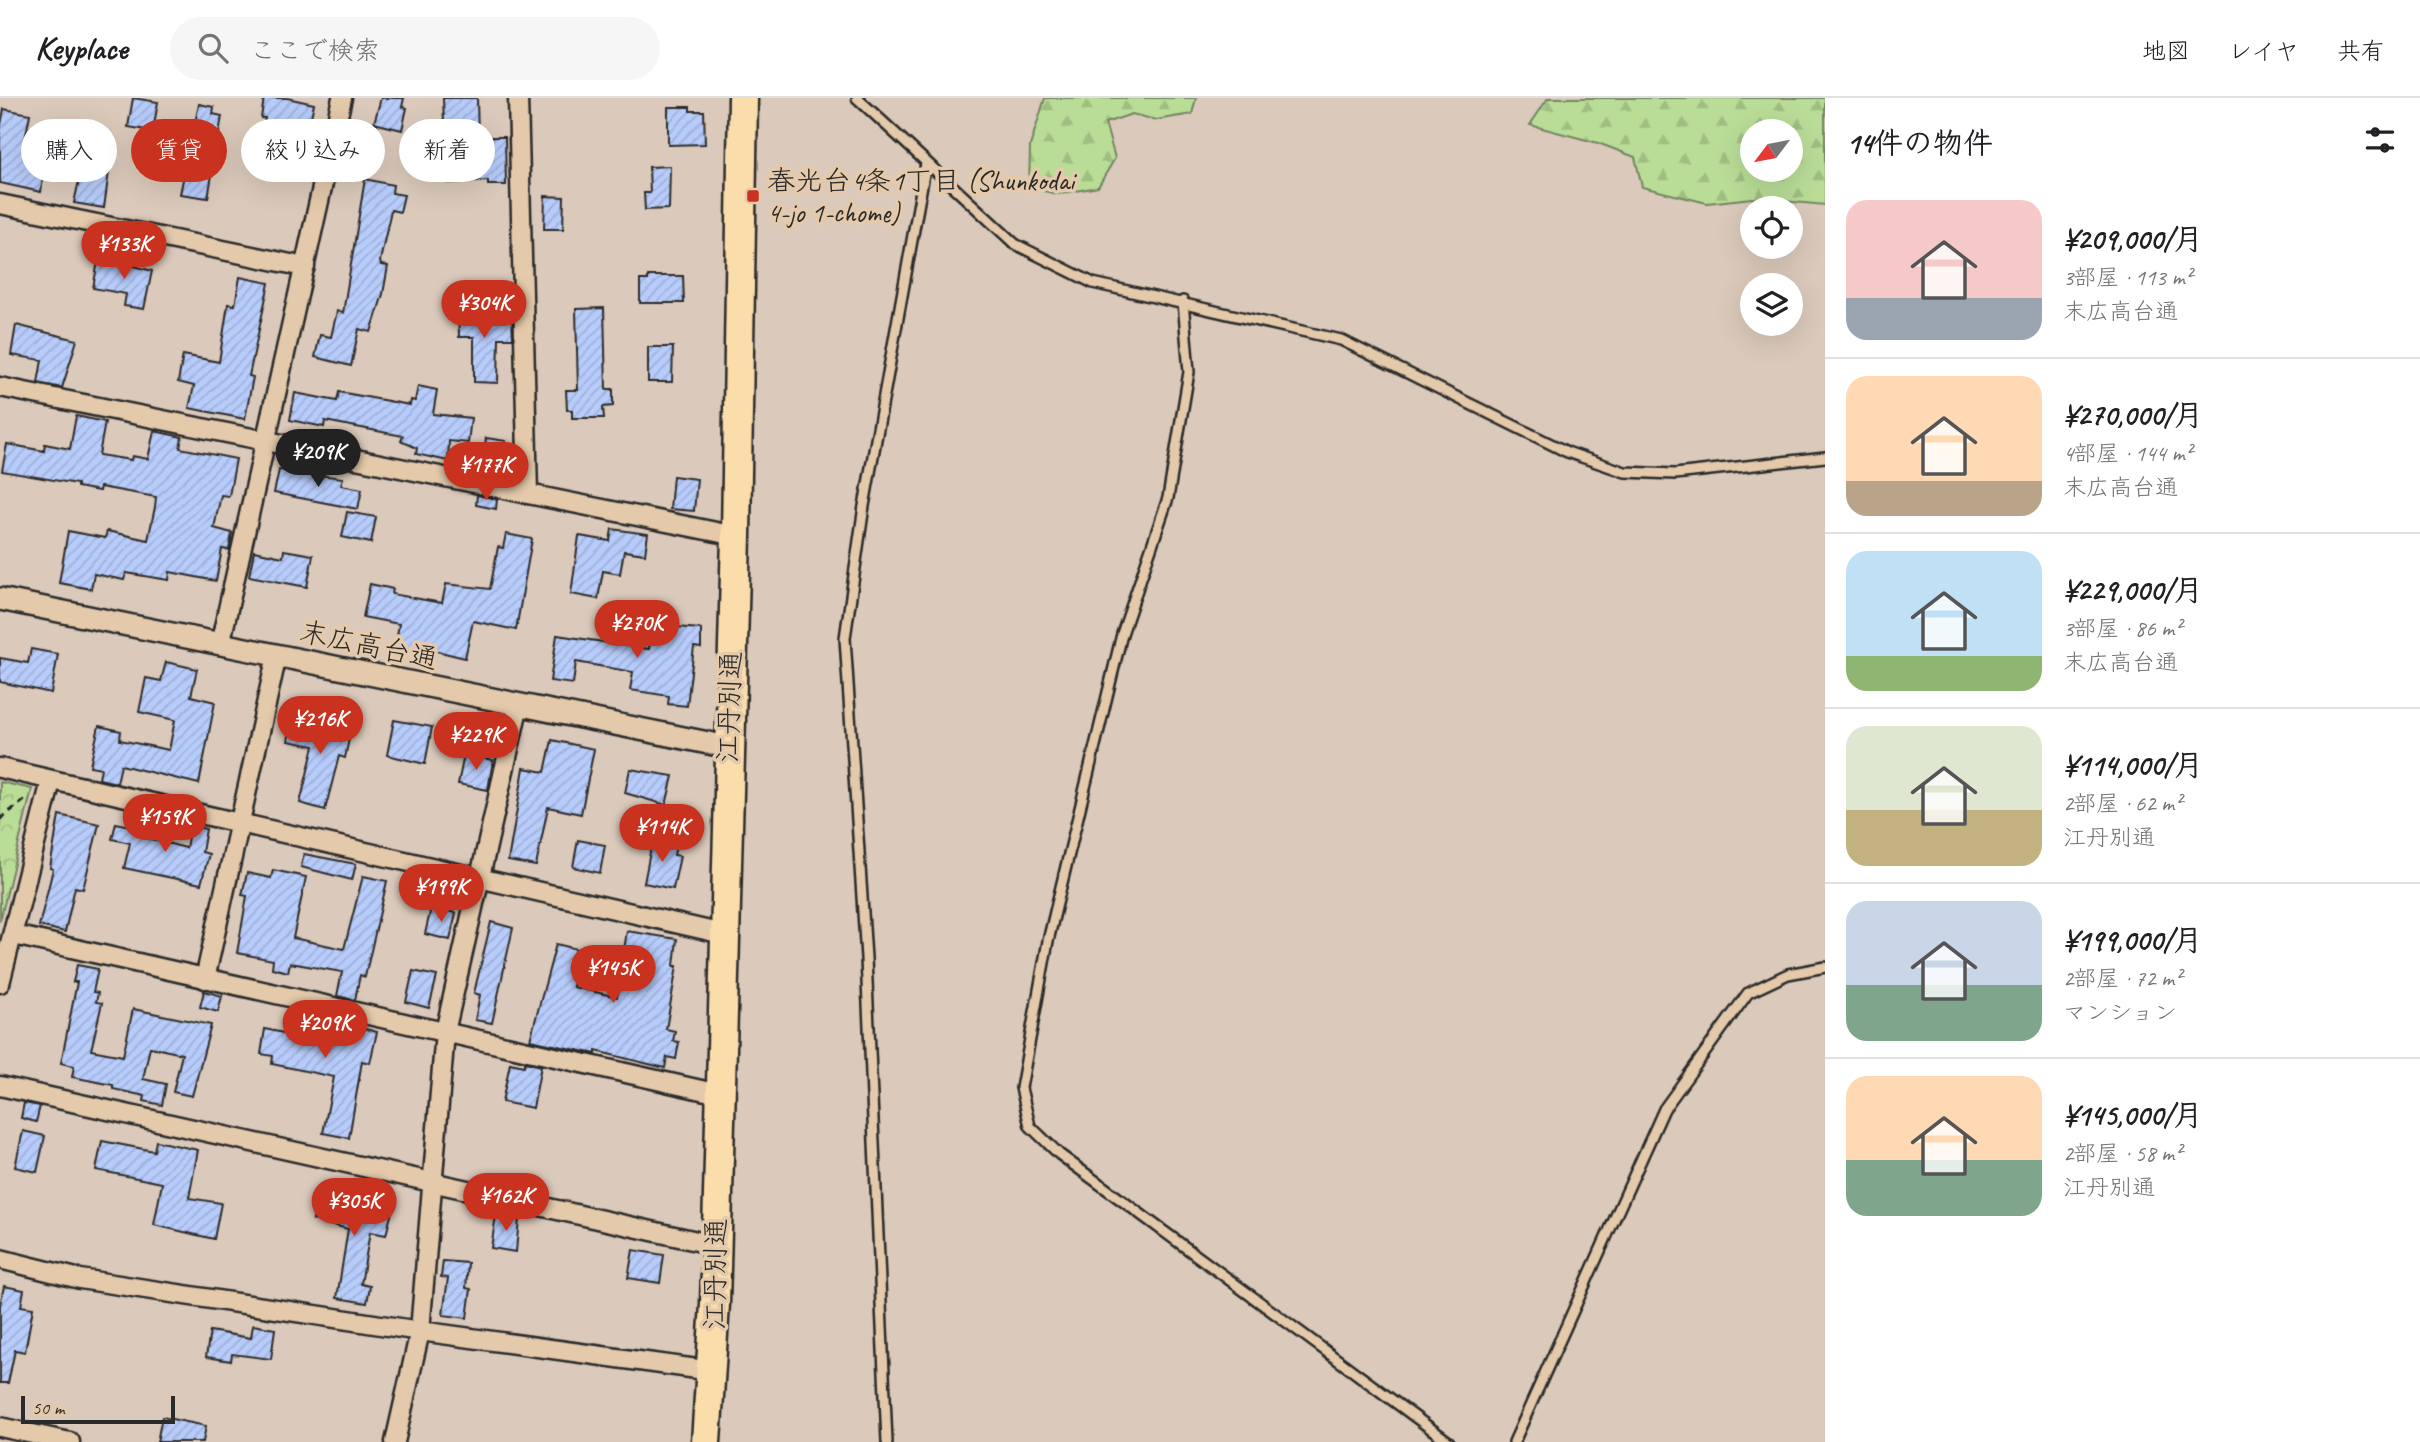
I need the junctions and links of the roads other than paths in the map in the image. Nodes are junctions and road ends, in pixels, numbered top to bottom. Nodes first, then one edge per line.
1 (342, 98) edge
2 (518, 98) edge
3 (743, 98) edge
4 (857, 98) edge
5 (926, 163) junction
6 (0, 204) edge
7 (305, 267) junction
8 (1183, 301) junction
9 (0, 387) edge
10 (266, 443) junction
11 (1825, 457) edge
12 (528, 494) junction
13 (736, 536) junction
14 (0, 599) edge
15 (220, 645) junction
16 (277, 655) junction
17 (519, 705) junction
18 (728, 747) junction
19 (0, 768) edge
20 (42, 778) junction
21 (240, 825) junction
22 (480, 878) junction
23 (723, 933) junction
24 (14, 934) junction
25 (1825, 967) edge
26 (205, 979) junction
27 (0, 983) edge
28 (445, 1032) junction
29 (0, 1086) edge
30 (719, 1094) junction
31 (431, 1180) junction
32 (715, 1245) junction
33 (0, 1259) edge
34 (420, 1331) junction
35 (712, 1371) junction
36 (0, 1427) edge
37 (70, 1442) edge
38 (395, 1442) edge
39 (706, 1442) edge
40 (887, 1442) edge
41 (1449, 1442) edge
42 (1514, 1442) edge

1 - 7 street
2 - 12 street
3 - 13 main road, 江丹別通
4 - 5 lane
5 - 8 lane
5 - 40 lane
6 - 7 street
7 - 10 street
8 - 11 lane
8 - 41 lane
9 - 10 street
10 - 12 street
10 - 15 street
12 - 13 street
13 - 18 main road, 江丹別通
14 - 15 street, 末広高台通
15 - 16 street, 末広高台通
16 - 17 street, 末広高台通
16 - 21 street
17 - 18 street, 末広高台通
17 - 22 street
18 - 23 main road, 江丹別通
19 - 20 street
20 - 21 street
20 - 24 street
21 - 22 street
21 - 26 street
22 - 23 street
22 - 28 street
23 - 30 main road, 江丹別通
24 - 26 street
24 - 27 street
25 - 42 lane
26 - 28 street
28 - 30 street
28 - 31 street
29 - 31 street
30 - 32 main road, 江丹別通
31 - 32 street
31 - 34 street
32 - 35 main road, 江丹別通
33 - 34 street
34 - 35 street
34 - 38 street
35 - 39 main road, 江丹別通
36 - 37 street

